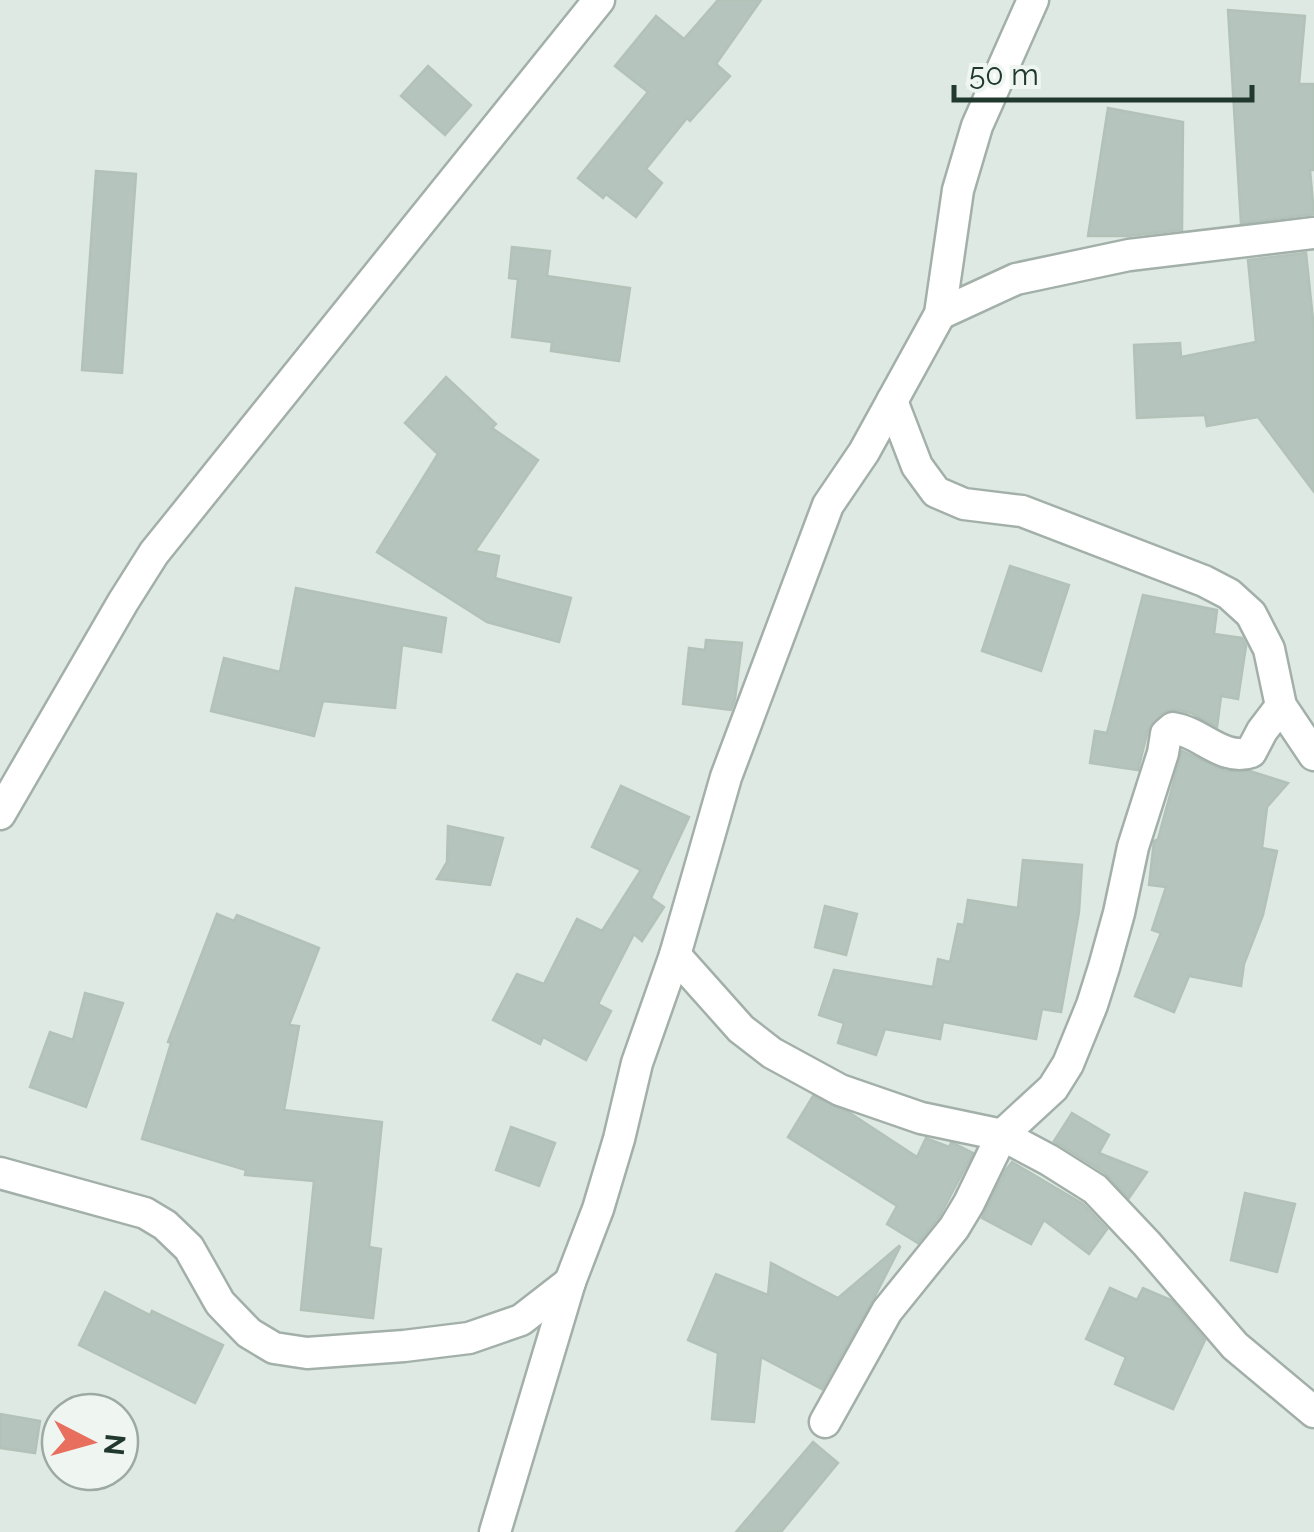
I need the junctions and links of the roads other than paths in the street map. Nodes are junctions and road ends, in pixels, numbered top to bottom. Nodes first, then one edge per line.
1 (599, 0) edge
2 (1033, 0) edge
3 (1314, 233) edge
4 (940, 314) junction
5 (892, 400) junction
6 (1281, 706) junction
7 (1314, 754) edge
8 (0, 814) edge
9 (675, 956) junction
10 (1002, 1135) junction
11 (0, 1174) edge
12 (570, 1282) junction
13 (1314, 1412) edge
14 (825, 1422) dead end
15 (495, 1532) edge

1 - 8 street
2 - 4 street
3 - 4 street
4 - 5 street
5 - 6 street
5 - 9 street
6 - 7 street
6 - 10 street
9 - 10 street
9 - 12 street
10 - 13 street
10 - 14 street
11 - 12 street
12 - 15 street

